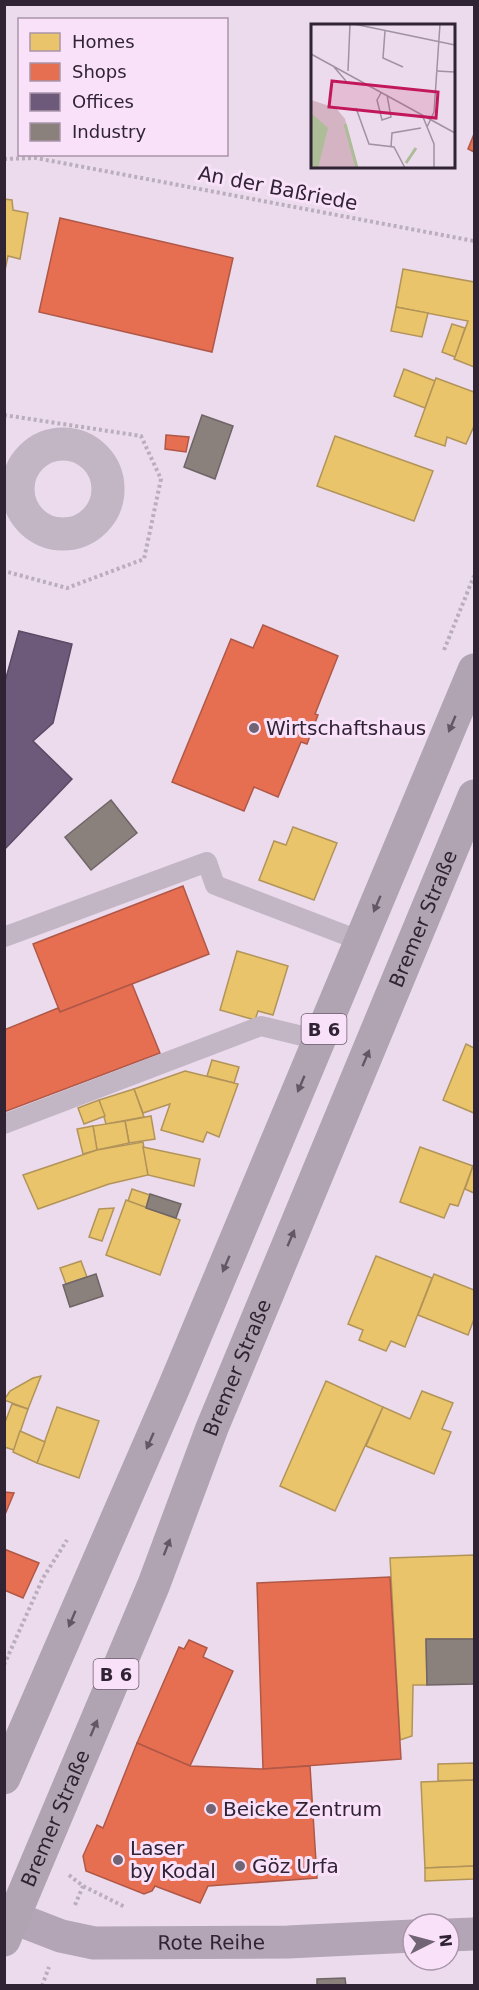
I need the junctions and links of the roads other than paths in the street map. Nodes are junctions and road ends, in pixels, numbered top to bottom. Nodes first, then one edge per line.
1 (474, 670) edge
2 (474, 796) edge
3 (4, 937) edge
4 (361, 941) junction
5 (319, 1040) junction
6 (4, 1124) edge
7 (31, 1714) junction
8 (4, 1740) edge
9 (4, 1778) edge
10 (8, 1924) edge
11 (401, 1937) edge

1 -> 4 main road, B 6
10 -> 2 main road, Bremer Straße / B 6
3 - 4 lane
4 - 5 main road, B 6
5 - 6 lane
5 -> 7 main road, B 6
7 - 8 street
7 - 9 main road, B 6
10 - 11 street, Rote Reihe

